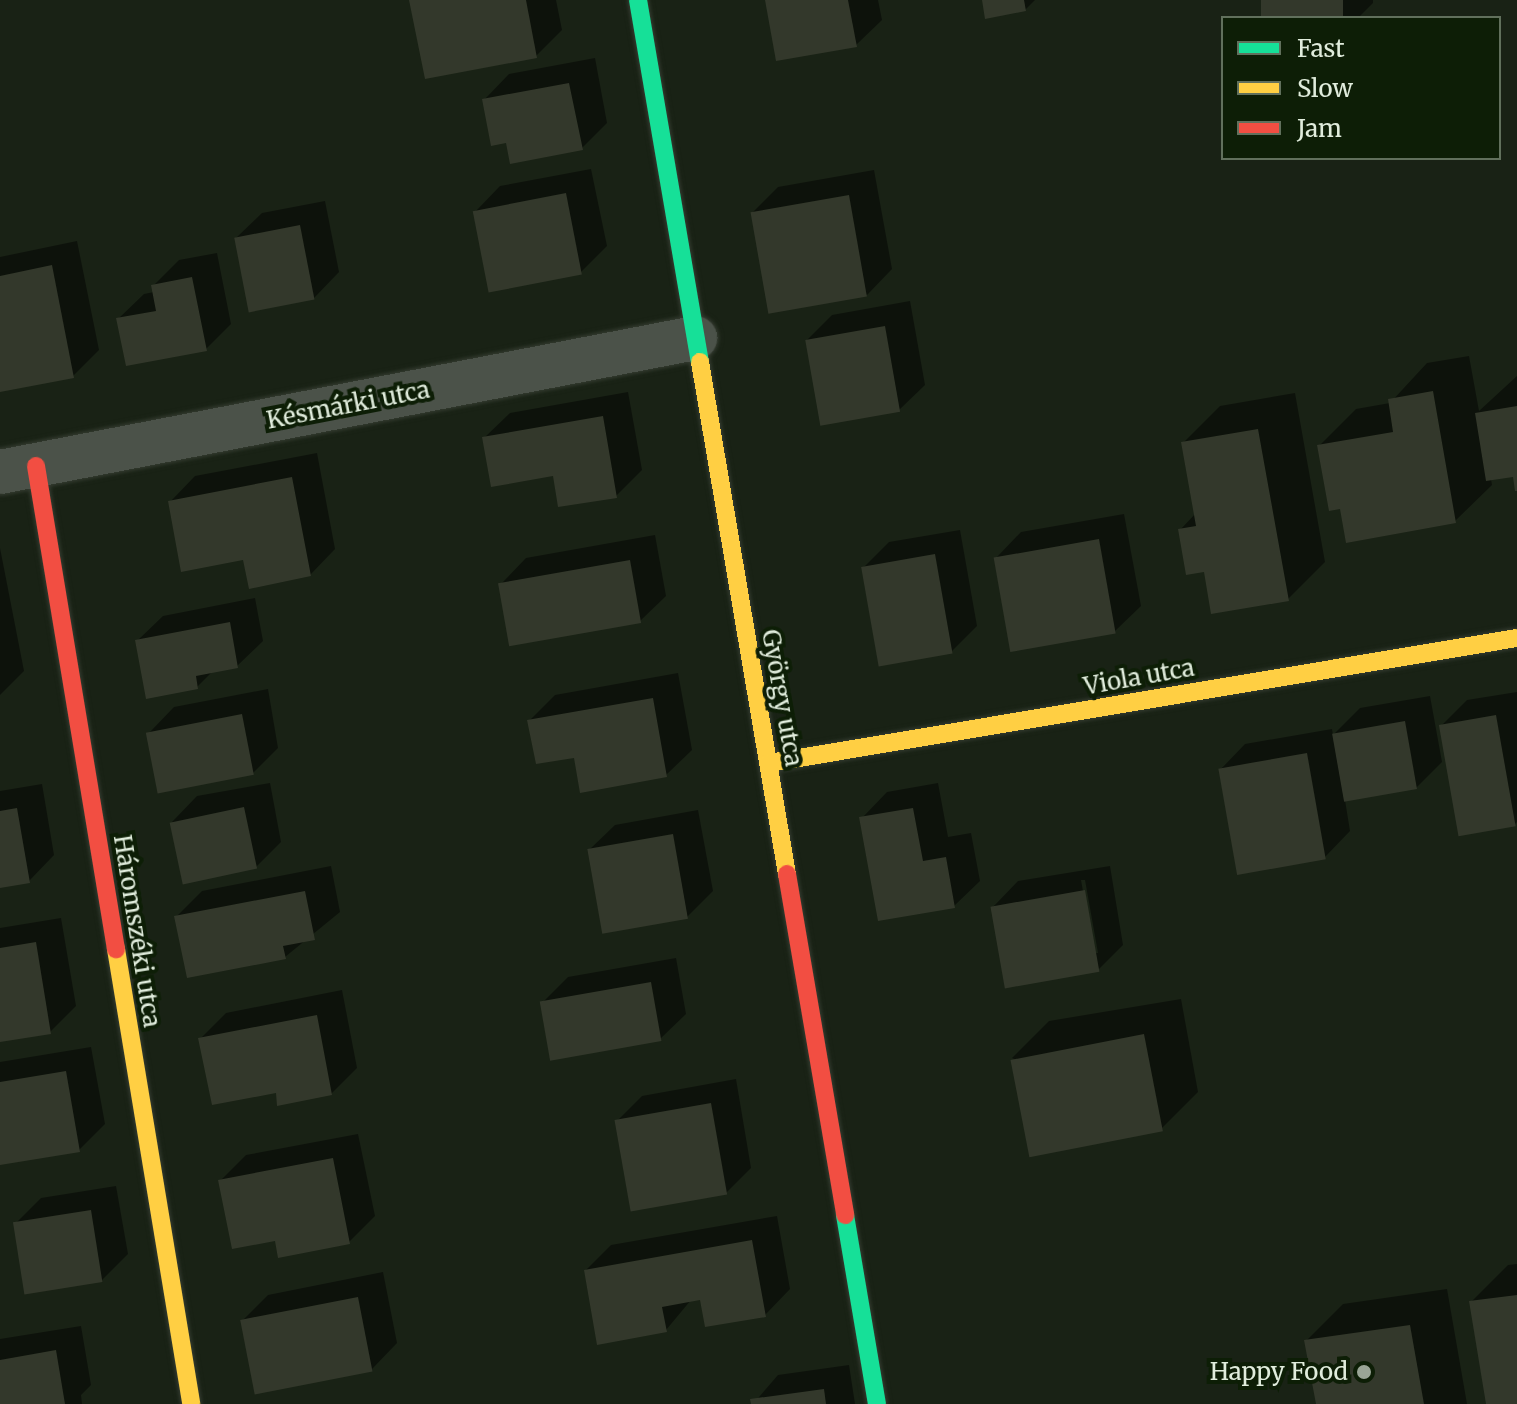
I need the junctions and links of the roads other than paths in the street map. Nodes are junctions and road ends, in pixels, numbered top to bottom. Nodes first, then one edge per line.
1 (638, 0) edge
2 (695, 338) junction
3 (18, 469) edge
4 (1517, 638) edge
5 (769, 763) junction
6 (191, 1404) edge
7 (877, 1404) edge

1 - 2 street, György utca
2 - 3 street, Késmárki utca
2 - 5 street, György utca
3 - 6 street, Háromszéki utca
4 - 5 street, Viola utca
5 - 7 street, György utca

